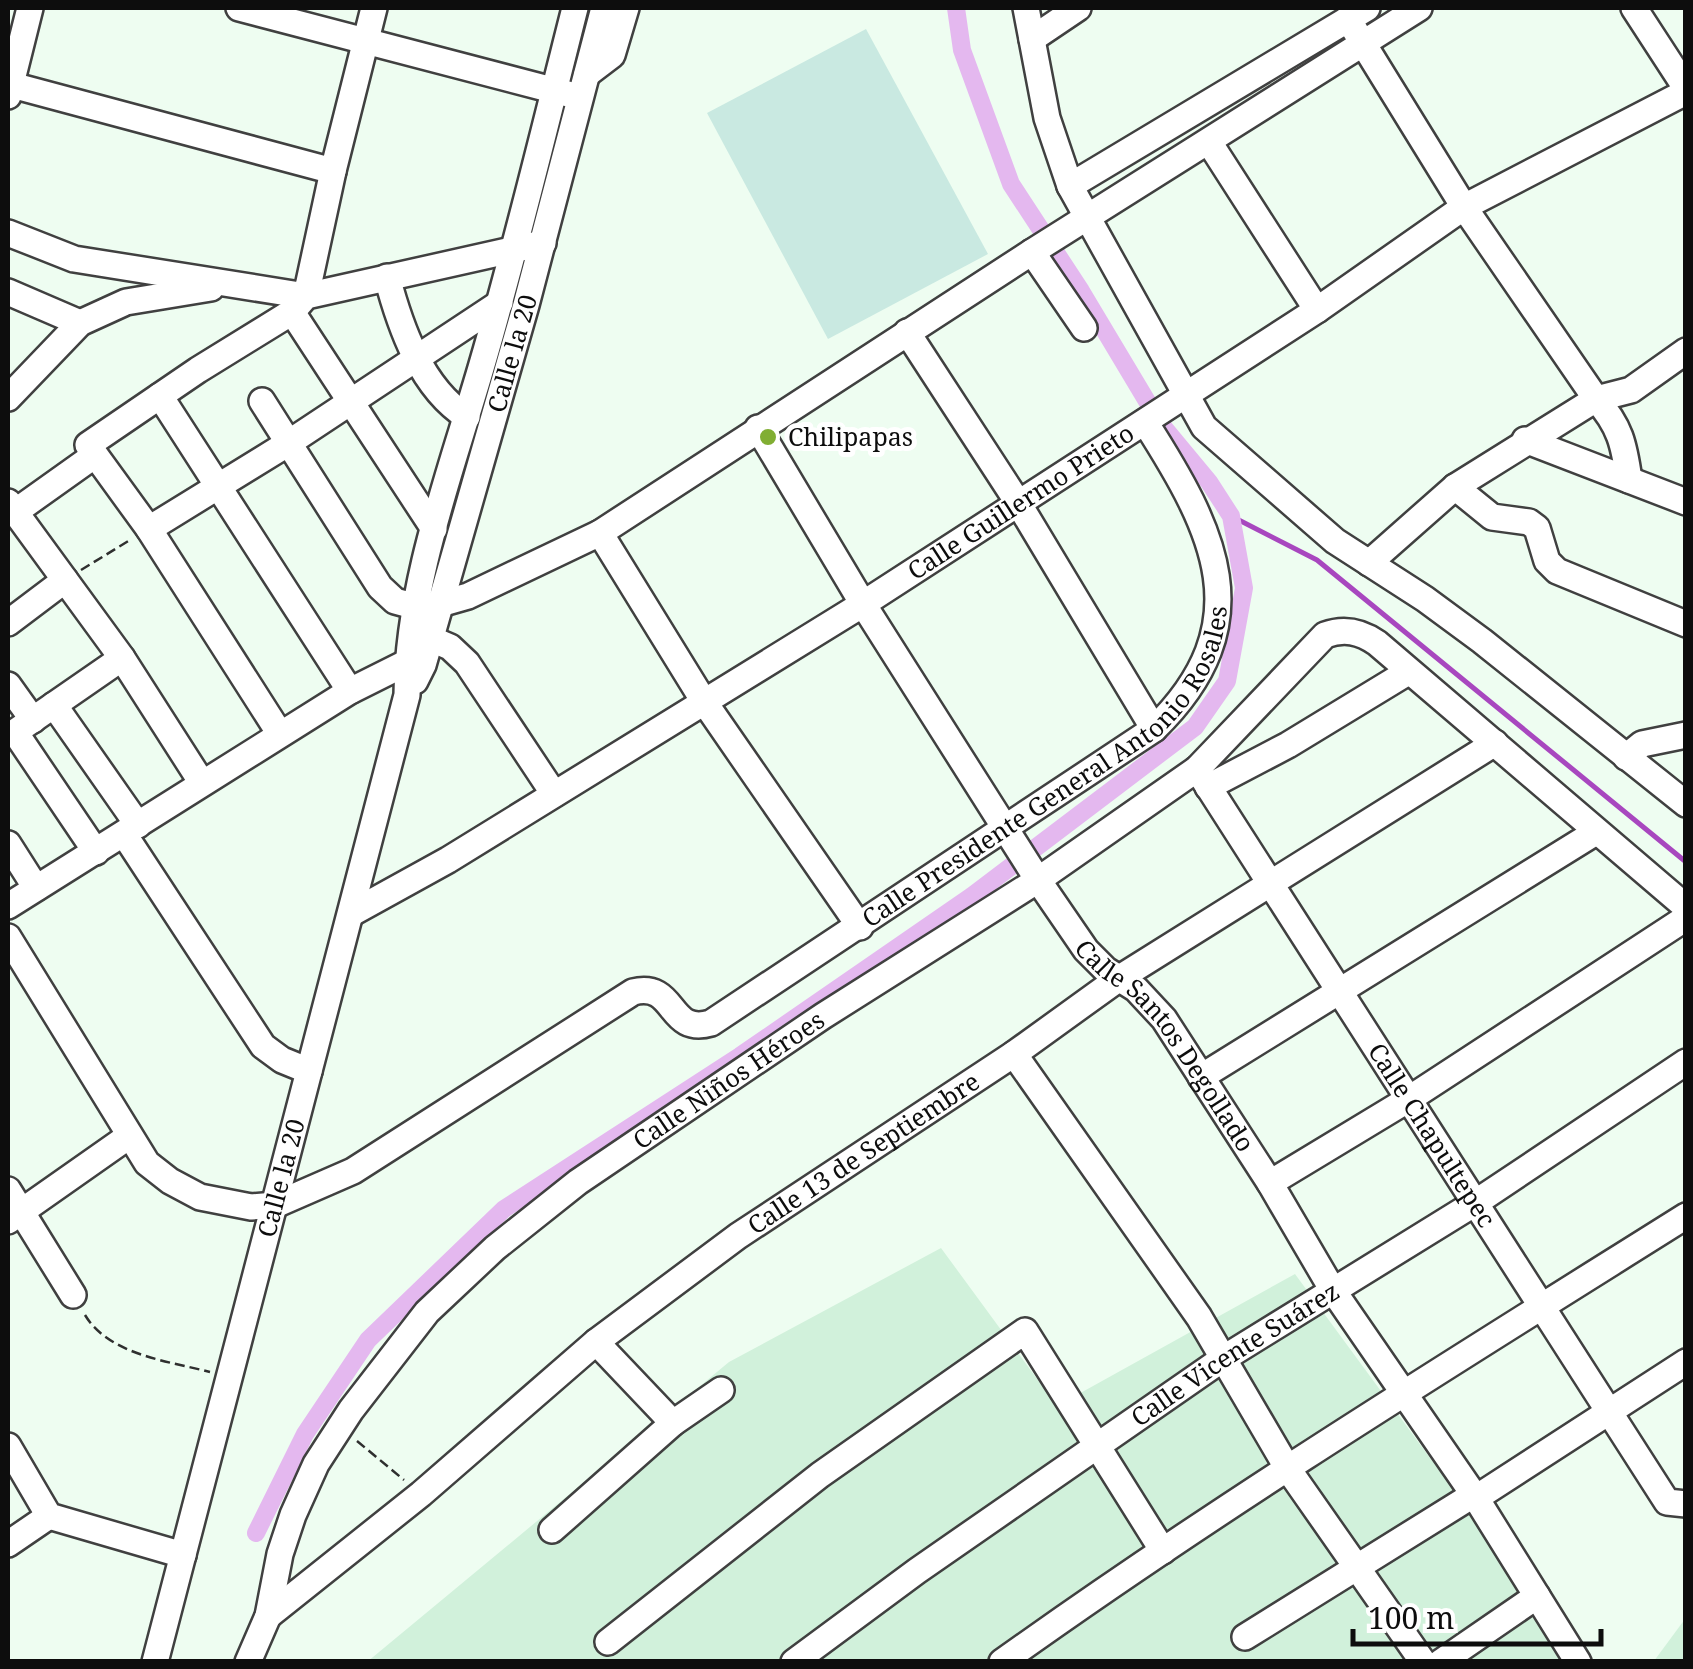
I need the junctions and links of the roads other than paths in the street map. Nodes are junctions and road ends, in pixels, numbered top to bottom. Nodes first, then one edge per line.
1 (30, 8) edge
2 (239, 8) edge
3 (374, 8) edge
4 (575, 8) edge
5 (604, 8) edge
6 (626, 8) edge
7 (1026, 8) edge
8 (1078, 8) edge
9 (1420, 8) edge
10 (1634, 8) edge
11 (1357, 13) edge
12 (1032, 39) junction
13 (365, 41) junction
14 (1364, 44) junction
15 (584, 86) junction
16 (8, 88) edge
17 (554, 90) junction
18 (1686, 90) edge
19 (1209, 142) junction
20 (333, 171) junction
21 (1070, 186) junction
22 (1464, 207) junction
23 (1081, 223) junction
24 (8, 233) edge
25 (543, 244) junction
26 (1035, 250) junction
27 (514, 251) junction
28 (387, 277) junction
29 (241, 286) junction
30 (8, 292) edge
31 (500, 303) junction
32 (299, 304) junction
33 (1317, 310) junction
34 (80, 323) junction
35 (1084, 328) dead end
36 (906, 332) junction
37 (416, 356) junction
38 (1682, 360) edge
39 (160, 396) junction
40 (1183, 396) junction
41 (8, 398) edge
42 (1596, 399) junction
43 (262, 401) dead end
44 (350, 401) junction
45 (466, 418) junction
46 (1147, 420) junction
47 (758, 428) junction
48 (1526, 440) junction
49 (287, 444) junction
50 (92, 450) junction
51 (1629, 480) junction
52 (1455, 487) junction
53 (218, 488) junction
54 (1017, 501) junction
55 (1686, 502) edge
56 (11, 507) edge
57 (149, 529) junction
58 (434, 529) junction
59 (600, 533) junction
60 (1369, 564) junction
61 (65, 580) junction
62 (863, 604) junction
63 (425, 620) junction
64 (8, 623) edge
65 (1686, 624) edge
66 (122, 658) junction
67 (415, 664) junction
68 (1408, 672) junction
69 (8, 685) edge
70 (350, 691) junction
71 (702, 700) junction
72 (34, 719) junction
73 (1154, 728) junction
74 (280, 734) junction
75 (1686, 735) edge
76 (1495, 743) junction
77 (1626, 756) junction
78 (1202, 778) junction
79 (202, 783) junction
80 (554, 794) junction
81 (1686, 804) edge
82 (131, 829) junction
83 (1009, 831) junction
84 (1596, 832) junction
85 (8, 844) edge
86 (96, 852) junction
87 (1035, 874) junction
88 (1271, 885) junction
89 (36, 888) junction
90 (8, 906) edge
91 (1686, 907) edge
92 (352, 913) junction
93 (1686, 918) edge
94 (860, 927) junction
95 (8, 937) edge
96 (1118, 979) junction
97 (1340, 992) junction
98 (1014, 1054) junction
99 (1686, 1062) edge
100 (309, 1071) junction
101 (1201, 1077) junction
102 (1408, 1099) junction
103 (129, 1136) junction
104 (1270, 1183) junction
105 (1475, 1203) junction
106 (276, 1205) junction
107 (12, 1208) edge
108 (1686, 1216) edge
109 (1332, 1289) junction
110 (72, 1294) road end
111 (1542, 1306) junction
112 (596, 1342) junction
113 (1221, 1360) junction
114 (1686, 1362) edge
115 (721, 1390) dead end
116 (1402, 1394) junction
117 (1608, 1411) junction
118 (672, 1423) junction
119 (8, 1446) edge
120 (1098, 1448) junction
121 (1288, 1469) junction
122 (1474, 1497) junction
123 (1676, 1503) edge
124 (49, 1516) junction
125 (552, 1530) dead end
126 (8, 1544) edge
127 (1163, 1551) junction
128 (183, 1555) junction
129 (1356, 1565) junction
130 (1537, 1596) junction
131 (268, 1616) junction
132 (1245, 1636) dead end
133 (608, 1642) dead end
134 (155, 1662) edge
135 (248, 1662) edge
136 (794, 1662) edge
137 (1002, 1662) edge
138 (1423, 1662) edge
139 (1441, 1662) edge
140 (1578, 1662) edge

1 - 16 street
2 - 13 street
3 - 13 street
4 - 17 street, Calle la 20
5 - 15 street, Calle la 20
6 - 15 street
7 - 12 street
8 - 12 street
9 - 14 street
10 - 18 street
11 - 14 street
11 - 21 street
12 - 21 street
13 - 17 street
13 - 20 street
14 - 19 street
14 - 22 street
15 - 17 street
15 - 25 street, Calle la 20
16 - 20 street
17 - 27 street, Calle la 20
18 - 22 street, Calle Guillermo Prieto
19 - 23 street
19 - 33 street
20 - 32 street
21 - 23 street
22 - 33 street, Calle Guillermo Prieto
22 - 42 street
23 - 26 street
23 - 40 street
24 - 29 street
25 - 27 street
25 - 63 street, Calle la 20
26 - 35 street
26 - 36 street
27 - 28 street
27 - 31 street, Calle la 20
28 - 32 street
28 - 37 street
29 - 32 street
29 - 34 street
30 - 34 street
31 - 37 street
31 - 45 street, Calle la 20
32 - 39 street
32 - 44 street
33 - 40 street, Calle Guillermo Prieto
34 - 41 street
36 - 47 street
36 - 54 street
37 - 44 street
37 - 45 street
38 - 42 street
39 - 50 street
39 - 53 street
40 - 46 street, Calle Guillermo Prieto
40 - 60 street
42 - 48 street
42 - 51 street
43 - 49 street
44 - 49 street
44 - 58 street
45 - 58 street, Calle la 20
46 - 54 street, Calle Guillermo Prieto
46 - 73 street, Calle Presidente General Antonio Rosales
47 - 59 street
47 - 62 street, Calle Santos Degollado
48 - 51 street
48 - 52 street
49 - 53 street
49 - 63 street
50 - 56 street
50 - 57 street
51 - 55 street
52 - 60 street
52 - 65 street
53 - 57 street
53 - 70 street
54 - 62 street, Calle Guillermo Prieto
54 - 73 street
56 - 61 street
57 - 74 street
58 - 63 street, Calle la 20
59 - 63 street
59 - 71 street
60 - 77 street
61 - 64 street
61 - 66 street
62 - 71 street, Calle Guillermo Prieto
62 - 83 street, Calle Santos Degollado
63 - 67 street, Calle la 20
63 - 80 street
66 - 72 street
66 - 79 street
67 - 70 street
67 - 92 street, Calle la 20
68 - 76 street
68 - 78 street, Calle Niños Héroes
68 - 78 street, Calle Niños Héroes
69 - 72 street
70 - 74 street
71 - 80 street, Calle Guillermo Prieto
71 - 94 street
72 - 82 street
72 - 86 street
73 - 83 street, Calle Presidente General Antonio Rosales
74 - 79 street
75 - 77 street
76 - 84 street
76 - 88 street, Calle 13 de Septiembre
77 - 81 street
78 - 87 street, Calle Niños Héroes
78 - 88 street, Calle Chapultepec
79 - 82 street
80 - 92 street, Calle Guillermo Prieto
82 - 86 street
82 - 100 street
83 - 87 street, Calle Santos Degollado
83 - 94 street, Calle Presidente General Antonio Rosales
84 - 91 street
84 - 97 street
85 - 89 street
86 - 89 street
87 - 96 street, Calle Santos Degollado
87 - 131 street, Calle Niños Héroes
88 - 96 street, Calle 13 de Septiembre
88 - 97 street, Calle Chapultepec
89 - 90 street
92 - 100 street, Calle la 20
93 - 102 street
94 - 106 street, Calle Presidente General Antonio Rosales
95 - 103 street
96 - 98 street, Calle 13 de Septiembre
96 - 101 street, Calle Santos Degollado
97 - 101 street
97 - 102 street, Calle Chapultepec
98 - 112 street, Calle 13 de Septiembre
98 - 113 street
99 - 105 street, Calle Vicente Suárez
100 - 106 street, Calle la 20
101 - 104 street, Calle Santos Degollado
102 - 104 street
102 - 105 street, Calle Chapultepec
103 - 106 street
103 - 107 street
104 - 109 street, Calle Santos Degollado
105 - 109 street, Calle Vicente Suárez
105 - 111 street, Calle Chapultepec
106 - 128 street, Calle la 20
107 - 110 street
108 - 111 street
109 - 113 street, Calle Vicente Suárez
109 - 116 street, Calle Santos Degollado
111 - 116 street
111 - 117 street, Calle Chapultepec
112 - 118 street
112 - 131 street, Calle 13 de Septiembre
113 - 120 street, Calle Vicente Suárez
113 - 121 street
114 - 117 street
115 - 118 street
116 - 121 street
116 - 122 street, Calle Santos Degollado
117 - 122 street
117 - 123 street, Calle Chapultepec
118 - 125 street
119 - 124 street
120 - 127 street
120 - 133 street
120 - 136 street, Calle Vicente Suárez
121 - 127 street
121 - 129 street
122 - 129 street
122 - 130 street, Calle Santos Degollado
124 - 126 street
124 - 128 street
127 - 137 street
128 - 134 street, Calle la 20
129 - 132 street
129 - 138 street
130 - 139 street
130 - 140 street, Calle Santos Degollado
131 - 135 street, Calle Niños Héroes

